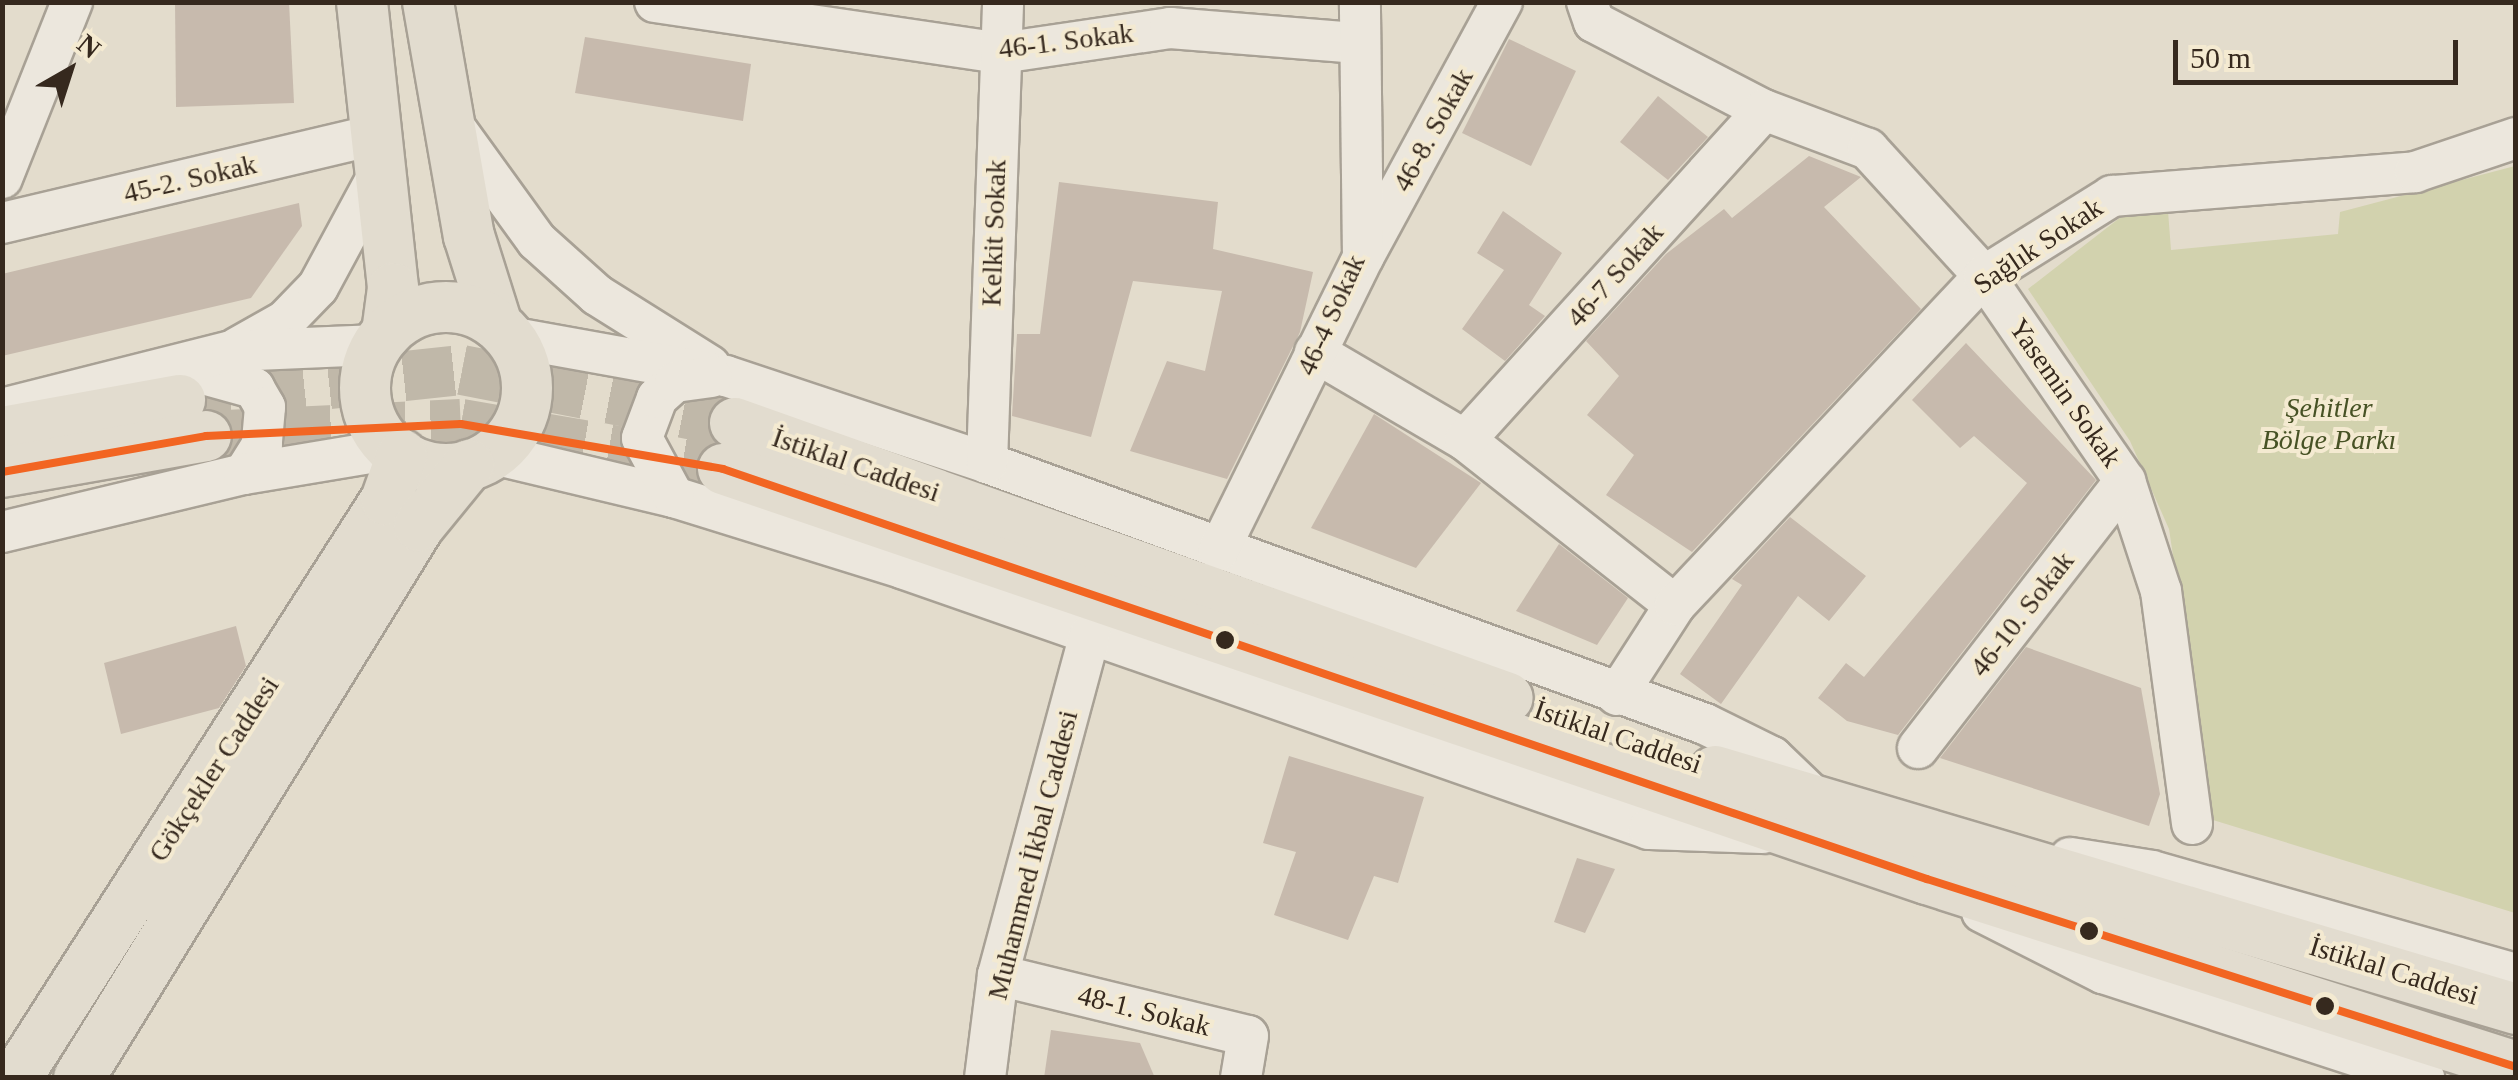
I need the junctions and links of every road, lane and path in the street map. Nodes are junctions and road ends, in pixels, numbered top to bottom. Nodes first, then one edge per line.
1 (72, 2) edge
2 (362, 2) edge
3 (428, 2) edge
4 (656, 2) edge
5 (1003, 2) edge
6 (1360, 2) edge
7 (1502, 2) edge
8 (1586, 2) edge
9 (701, 6) edge
10 (1358, 42) junction
11 (1001, 53) junction
12 (1764, 110) junction
13 (443, 111) junction
14 (2516, 138) edge
15 (379, 152) junction
16 (2, 178) edge
17 (2, 223) edge
18 (1363, 258) junction
19 (1984, 276) junction
20 (503, 331) junction
21 (382, 339) junction
22 (232, 351) junction
23 (1315, 352) junction
24 (726, 376) junction
25 (185, 402) junction
26 (2, 409) edge
27 (2, 432) edge
28 (1465, 440) junction
29 (729, 446) tunnel mouth
30 (398, 452) junction
31 (481, 460) junction
32 (986, 463) junction
33 (2, 472) edge
34 (244, 474) junction
35 (2125, 481) junction
36 (674, 497) junction
37 (2, 532) edge
38 (1219, 550) junction
39 (1676, 606) junction
40 (1090, 634) junction
41 (1617, 695) junction
42 (1918, 748) dead end
43 (1808, 820) junction
44 (2192, 824) dead end
45 (1937, 862) junction
46 (2516, 974) edge
47 (998, 976) junction
48 (2516, 1009) edge
49 (2516, 1067) edge
50 (16, 1078) edge
51 (79, 1078) edge
52 (984, 1078) edge
53 (1241, 1078) edge
54 (2424, 1078) edge

1 - 16 street
2 - 15 main road
3 - 13 main road
4 - 9 street, 46-1. Sokak
5 - 11 street, Kelkit Sokak
6 - 10 street, 46-4 Sokak
7 - 18 street, 46-8. Sokak
8 - 12 street, Yasemin Sokak
9 - 11 street, 46-1. Sokak
10 - 11 street, 46-1. Sokak
10 - 18 street, 46-4 Sokak
11 - 32 street, Kelkit Sokak
12 - 19 street, Yasemin Sokak
12 - 28 street, 46-7 Sokak
13 - 20 main road
13 - 24 street
14 - 19 street, Sağlık Sokak
15 - 17 street, 45-2. Sokak
15 - 21 main road
15 - 22 street
18 - 23 street, 46-4 Sokak
19 - 35 street, Yasemin Sokak
19 - 39 street, Sağlık Sokak
20 - 21 main road
20 - 24 street
20 - 31 main road
21 - 22 street
21 - 30 main road
22 - 25 street
23 - 28 street
23 - 38 street, 46-4 Sokak
24 - 32 street
24 - 36 street
25 - 26 street
25 - 27 main road
25 - 33 main road
25 - 34 street
28 - 39 street
29 - 43 main road, İstiklal Caddesi
30 - 31 main road
30 - 34 street
30 - 50 main road, Gökçekler Caddesi
31 - 36 street
31 - 51 main road, Gökçekler Caddesi
32 - 38 street
34 - 37 street
35 - 42 street, 46-10. Sokak
35 - 44 street, Yasemin Sokak
36 - 40 street
38 - 41 street
39 - 41 street, Sağlık Sokak
40 - 43 street
40 - 47 street, Muhammed İkbal Caddesi
41 - 43 street
43 - 45 main road, İstiklal Caddesi
45 - 46 street
45 - 48 main road, İstiklal Caddesi
45 - 49 main road, İstiklal Caddesi
45 - 54 street
47 - 52 street, Muhammed İkbal Caddesi
47 - 53 street, 48-1. Sokak

